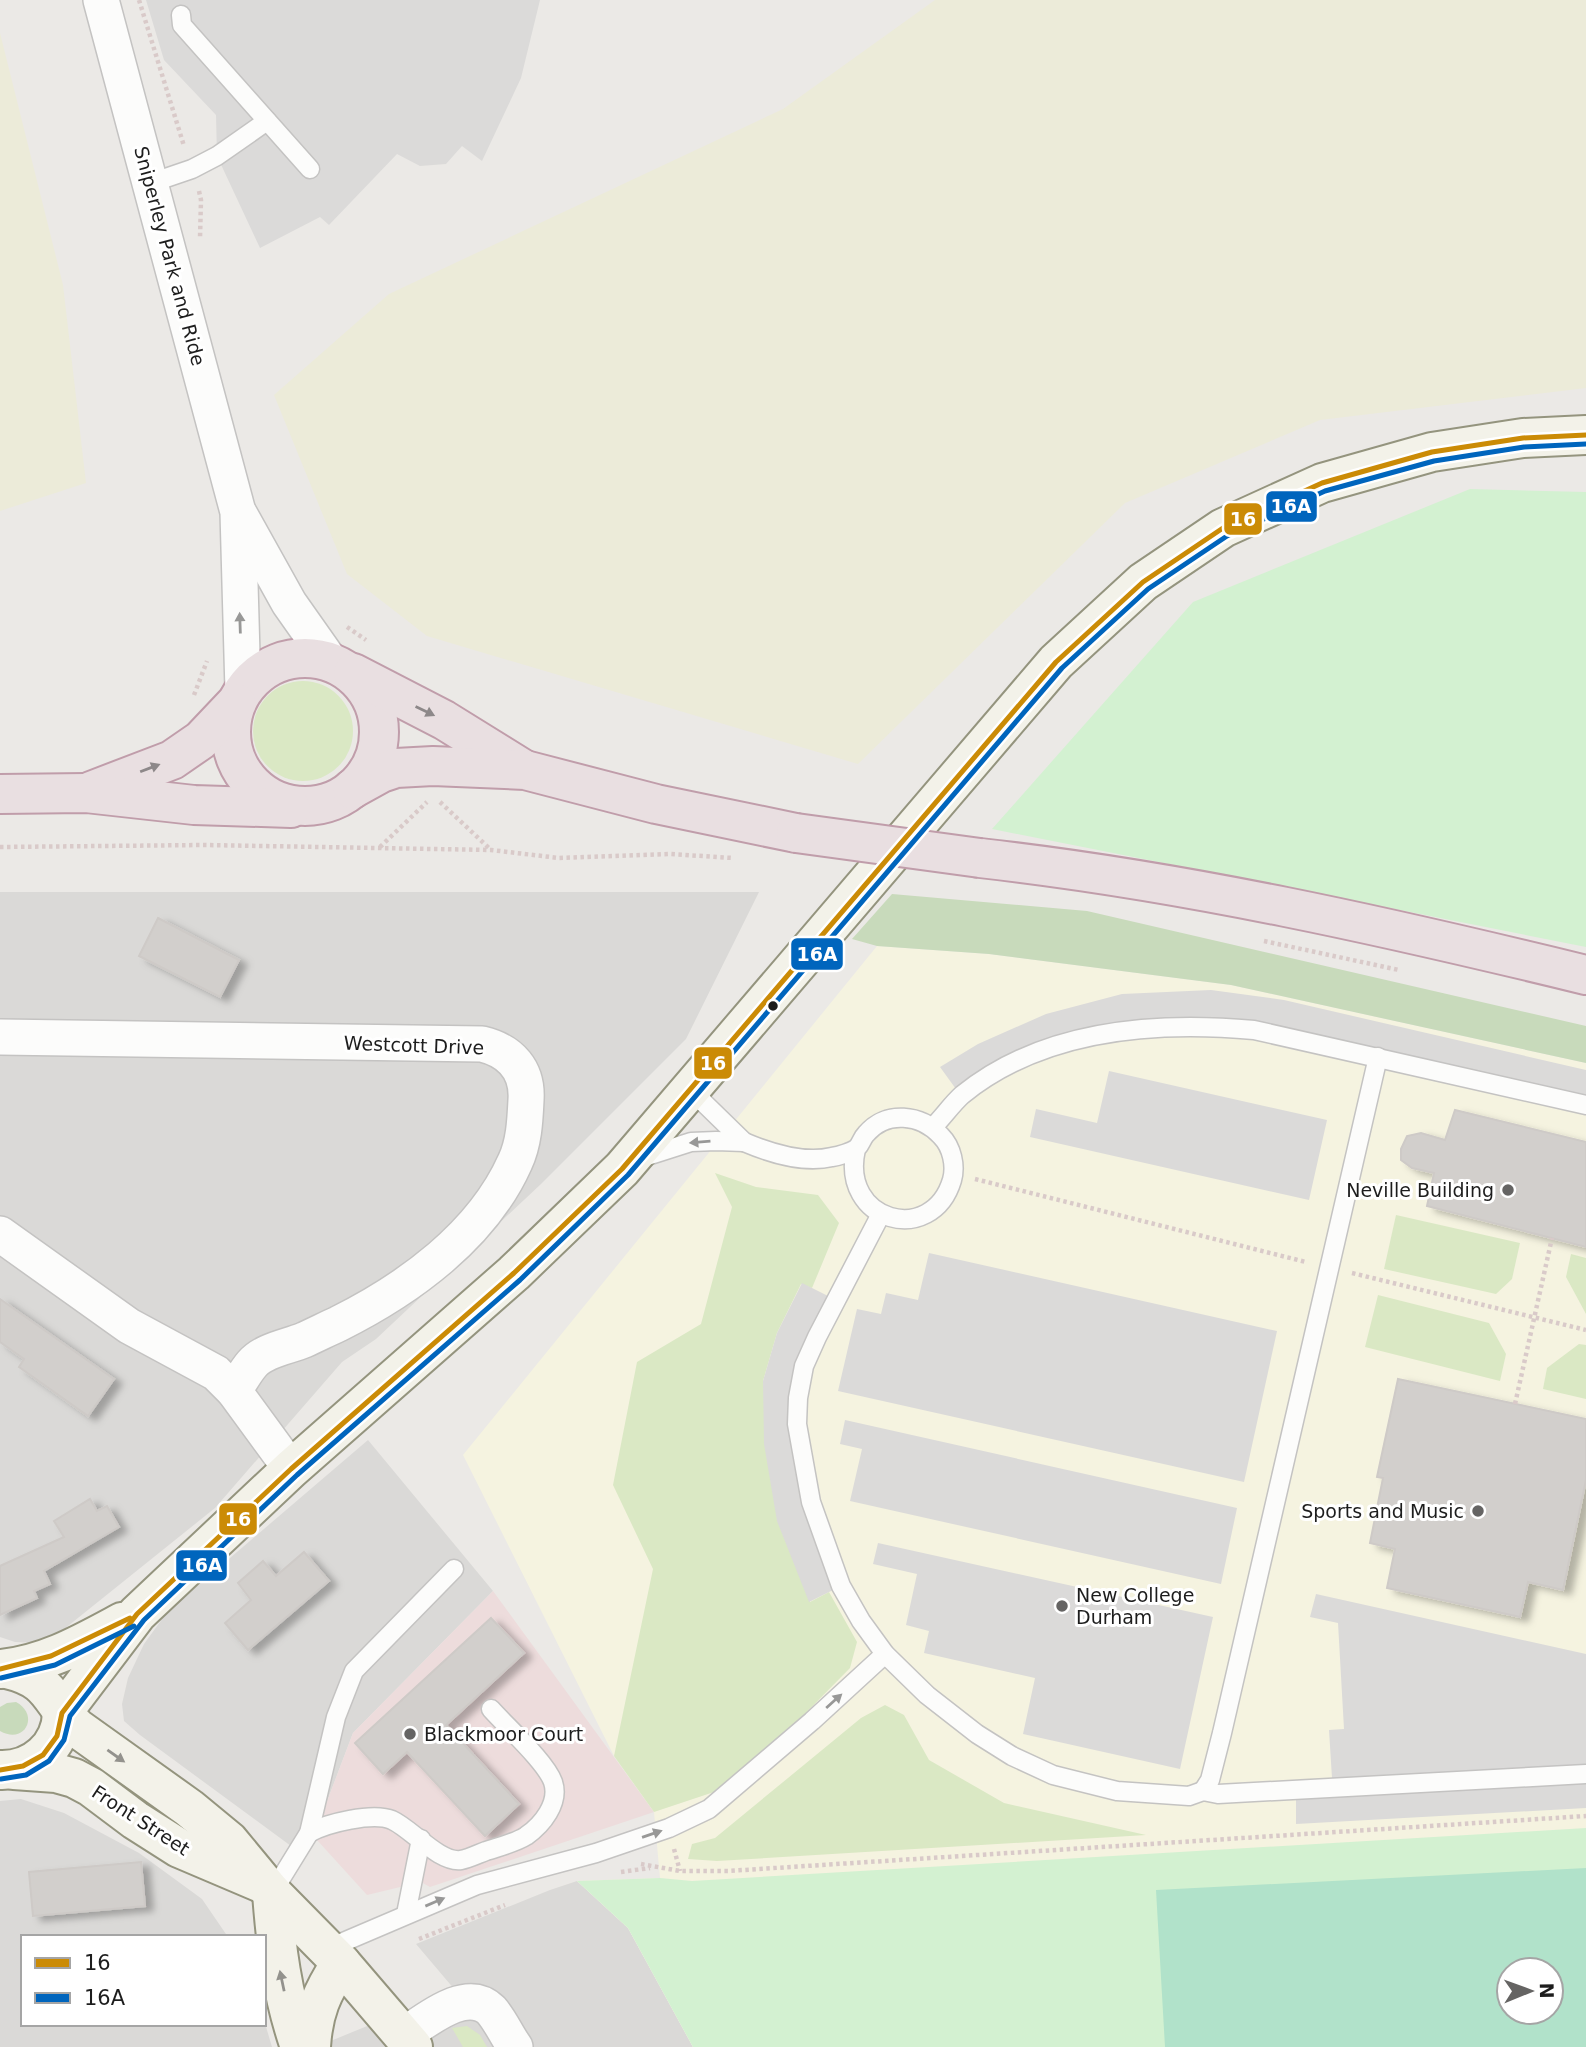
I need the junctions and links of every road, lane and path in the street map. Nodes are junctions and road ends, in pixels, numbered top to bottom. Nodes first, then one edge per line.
1 (101, 0) edge
2 (139, 0) edge
3 (181, 15) dead end
4 (267, 121) junction
5 (192, 169) junction
6 (310, 169) dead end
7 (151, 183) junction
8 (200, 241) dead end
9 (1586, 435) edge
10 (238, 512) junction
11 (338, 619) dead end
12 (208, 657) dead end
13 (347, 658) junction
14 (240, 697) junction
15 (193, 698) dead end
16 (525, 770) junction
17 (351, 789) junction
18 (86, 793) junction
19 (0, 794) edge
20 (303, 808) junction
21 (0, 847) edge
22 (379, 848) junction
23 (491, 850) junction
24 (739, 858) dead end
25 (1259, 940) dead end
26 (1409, 972) dead end
27 (1586, 975) edge
28 (0, 1037) edge
29 (1378, 1057) junction
30 (694, 1088) junction
31 (1586, 1105) edge
32 (933, 1127) junction
33 (744, 1142) junction
34 (856, 1149) junction
35 (629, 1161) junction
36 (954, 1173) junction
37 (881, 1214) junction
38 (0, 1234) edge
39 (1552, 1238) dead end
40 (1329, 1267) junction
41 (1532, 1318) junction
42 (1586, 1330) edge
43 (234, 1391) junction
44 (1515, 1404) dead end
45 (291, 1469) junction
46 (454, 1569) dead end
47 (136, 1614) junction
48 (885, 1654) junction
49 (4, 1669) edge
50 (491, 1709) dead end
51 (62, 1713) junction
52 (7, 1770) edge
53 (1586, 1773) edge
54 (1203, 1791) junction
55 (1586, 1816) edge
56 (309, 1833) junction
57 (421, 1839) junction
58 (614, 1873) dead end
59 (268, 1889) junction
60 (509, 1904) dead end
61 (406, 1914) junction
62 (407, 1944) dead end
63 (334, 1956) junction
64 (408, 2041) edge
65 (300, 2047) edge
66 (311, 2047) edge
67 (515, 2047) edge

1 - 7 street, Sniperley Park and Ride
2 - 5 path
3 - 4 lane
4 - 5 lane
4 - 6 lane
5 - 7 lane
5 - 8 path
7 - 10 street, Sniperley Park and Ride
9 - 30 main road
10 - 13 street
14 -> 10 street
11 - 13 path
12 - 15 path
13 - 14 highway
13 -> 16 highway
13 - 17 highway
18 -> 14 highway
14 - 20 highway
16 - 17 highway
16 - 27 highway, bridge
17 - 20 highway
18 - 19 highway
18 - 20 highway
21 - 22 path
22 - 23 path
22 - 23 path
23 - 24 path
25 - 26 path
28 - 43 street, Westcott Drive
29 - 31 lane
29 - 32 lane
29 - 40 lane
30 - 33 lane
30 - 35 main road
32 - 34 lane
32 - 36 lane
33 - 34 lane
33 -> 35 lane
34 - 37 lane
35 - 45 main road
36 - 37 lane
36 - 40 path
37 - 48 lane
38 - 43 street
39 - 41 path
40 - 41 path
40 - 54 lane
41 - 42 path
41 - 44 path
43 - 45 street
45 - 47 main road
46 - 56 lane
47 - 49 main road
47 - 51 main road
48 - 54 lane
61 -> 48 lane
49 - 51 main road, Front Street
50 - 57 lane
51 - 52 main road
51 -> 59 main road, Front Street
52 - 59 main road, Front Street
53 - 54 lane
55 - 58 path
56 - 57 lane
56 - 59 lane
57 - 61 lane
59 - 63 main road, Front Street
65 -> 59 main road
60 - 62 path
61 - 63 lane
63 - 64 main road, Front Street
63 - 66 main road
64 - 67 street

